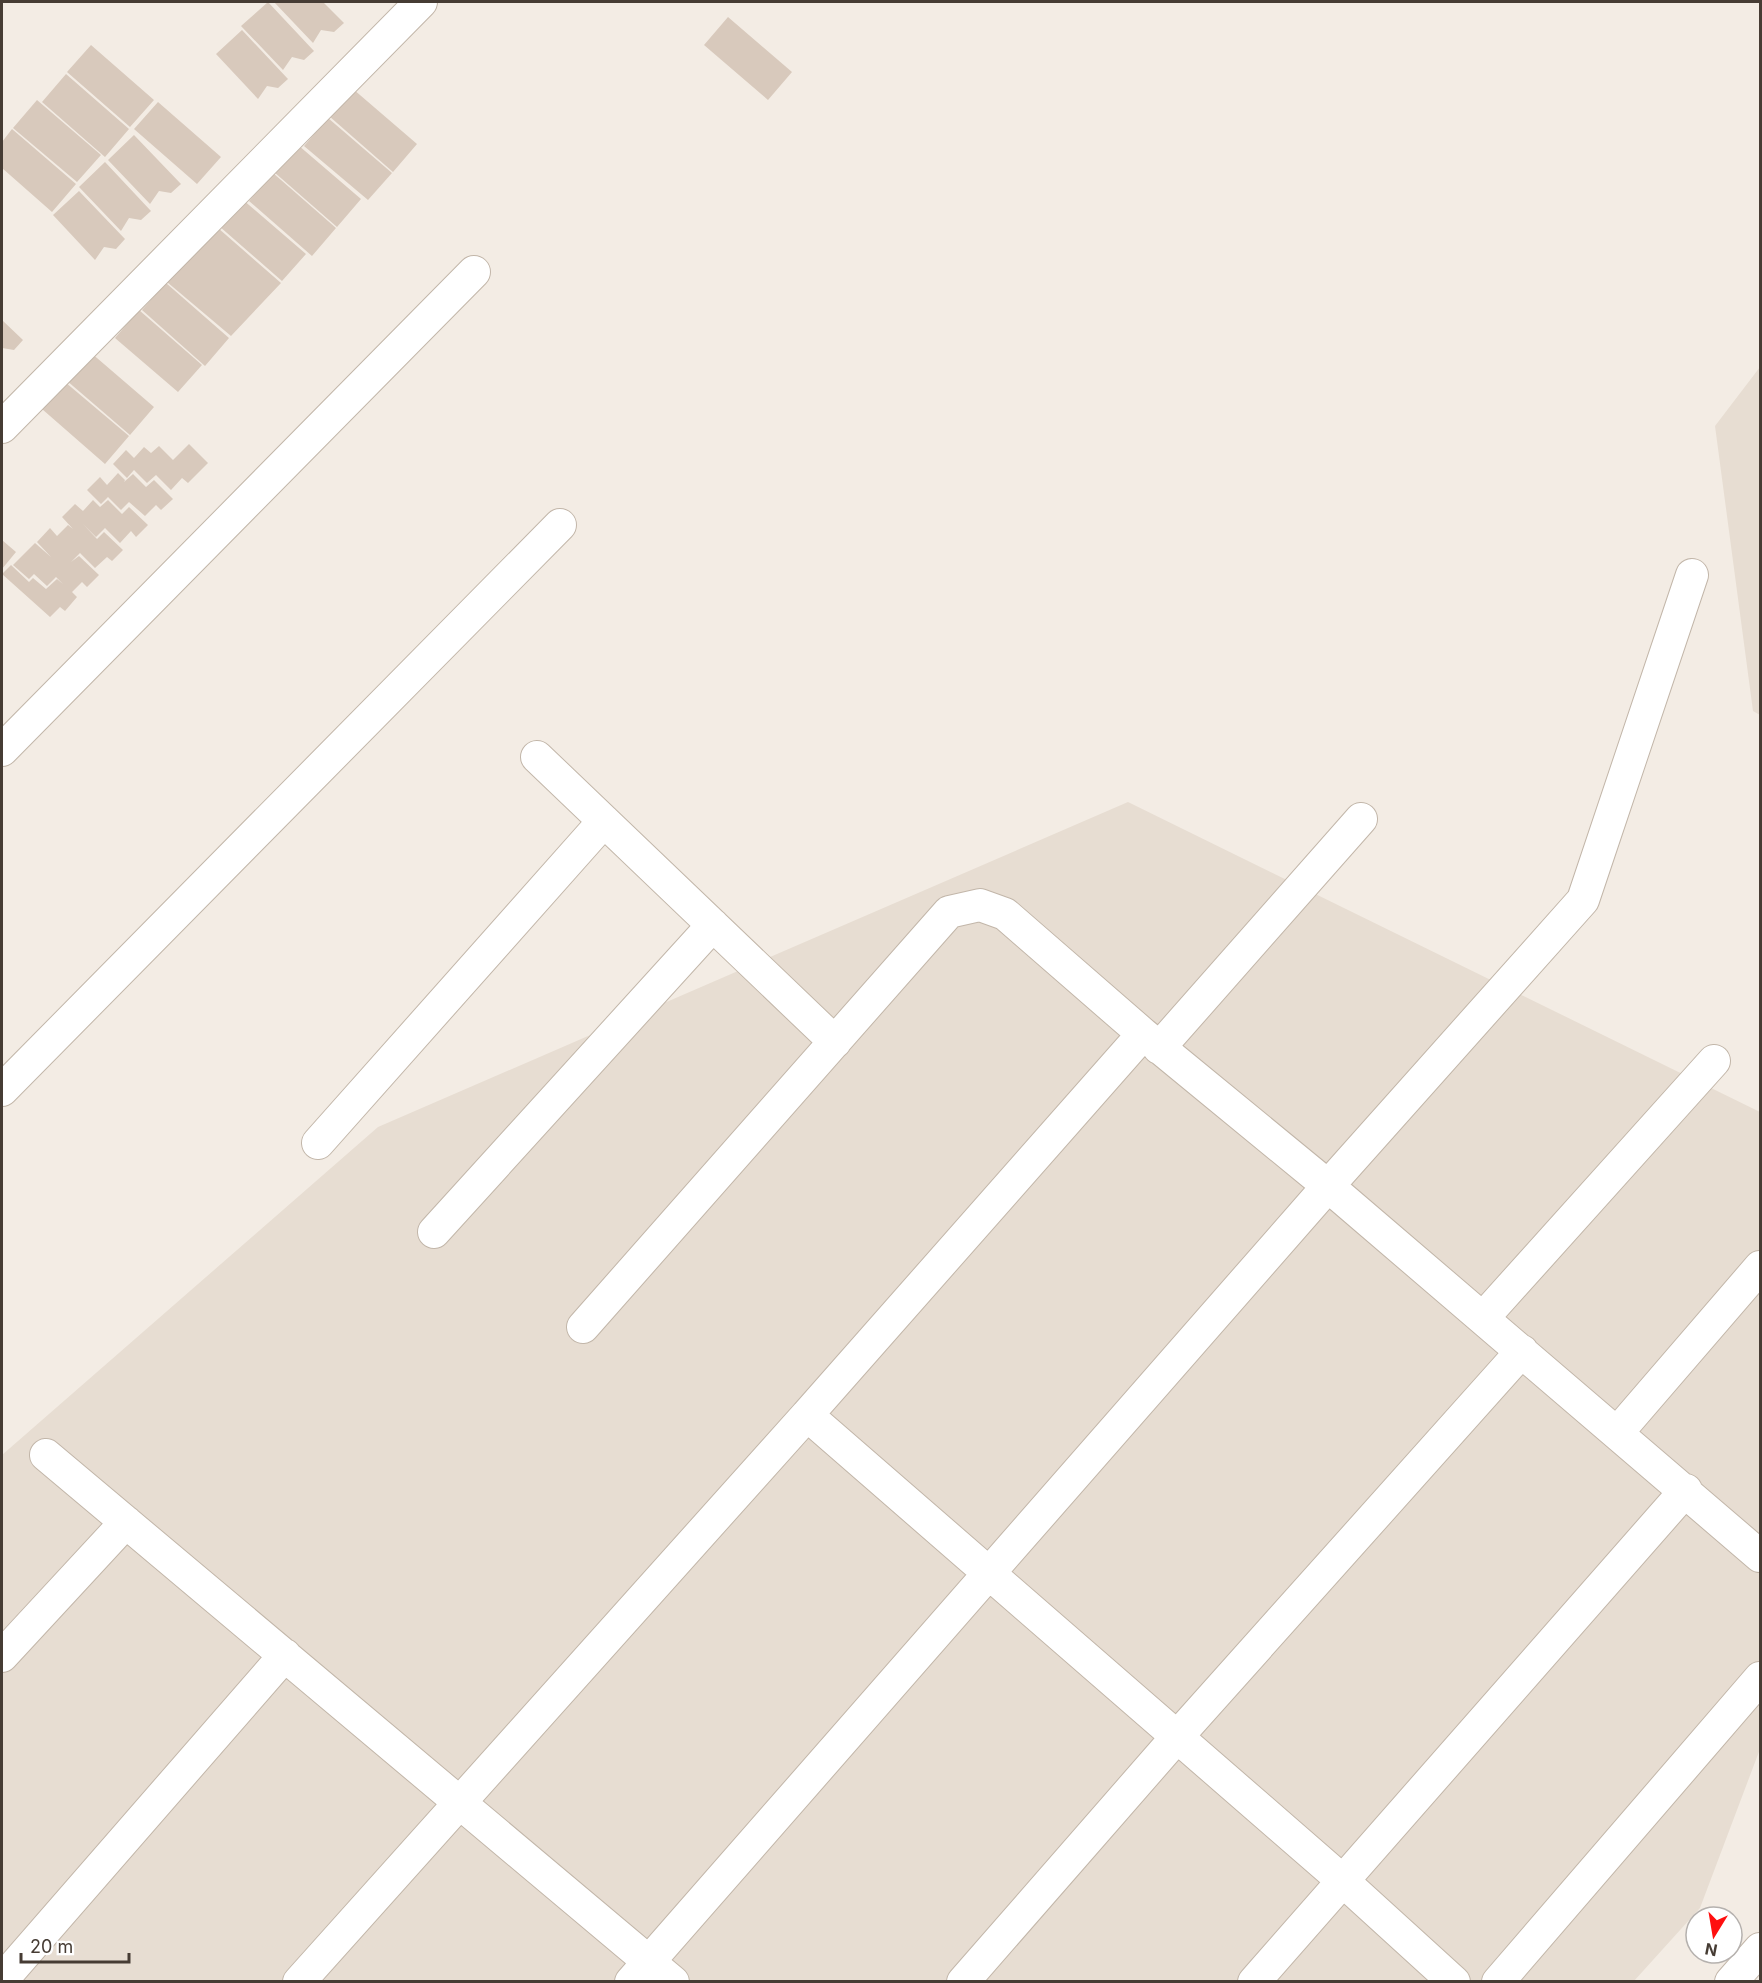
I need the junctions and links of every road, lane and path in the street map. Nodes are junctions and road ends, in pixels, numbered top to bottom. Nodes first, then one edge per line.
1 (421, 2) edge
2 (474, 272) dead end
3 (2, 427) edge
4 (560, 525) dead end
5 (1692, 575) dead end
6 (2, 750) edge
7 (537, 758) dead end
8 (1361, 819) dead end
9 (604, 821) junction
10 (713, 925) junction
11 (1151, 1041) junction
12 (835, 1042) junction
13 (1714, 1061) dead end
14 (2, 1090) edge
15 (318, 1143) dead end
16 (1328, 1186) junction
17 (434, 1232) dead end
18 (1761, 1268) edge
19 (1483, 1318) junction
20 (583, 1327) dead end
21 (1522, 1351) junction
22 (807, 1416) junction
23 (1617, 1432) junction
24 (46, 1455) dead end
25 (1686, 1490) junction
26 (126, 1522) junction
27 (1761, 1556) edge
28 (988, 1574) junction
29 (285, 1655) junction
30 (2, 1656) edge
31 (1761, 1678) edge
32 (1176, 1738) junction
33 (460, 1801) junction
34 (1343, 1881) junction
35 (1761, 1948) edge
36 (640, 1971) edge
37 (2, 1980) edge
38 (299, 1982) edge
39 (673, 1982) edge
40 (963, 1982) edge
41 (1254, 1982) edge
42 (1454, 1982) edge
43 (1498, 1982) edge
44 (1731, 1982) edge

1 - 3 street
2 - 6 street
4 - 14 street
5 - 16 street
7 - 9 street
8 - 11 street
9 - 10 street
9 - 15 street
10 - 12 street
10 - 17 street
11 - 12 street
11 - 16 street
11 - 22 street
12 - 20 street
13 - 19 street
16 - 19 street
16 - 28 street
18 - 23 street
19 - 21 street
21 - 23 street
21 - 32 street
22 - 28 street
22 - 33 street
23 - 25 street
24 - 26 street
25 - 27 street
25 - 34 street
26 - 29 street
26 - 30 street
28 - 32 street
28 - 36 street
29 - 33 street
29 - 37 street
31 - 43 street
32 - 34 street
32 - 40 street
33 - 36 street
33 - 38 street
34 - 41 street
34 - 42 street
35 - 44 street
36 - 39 street

